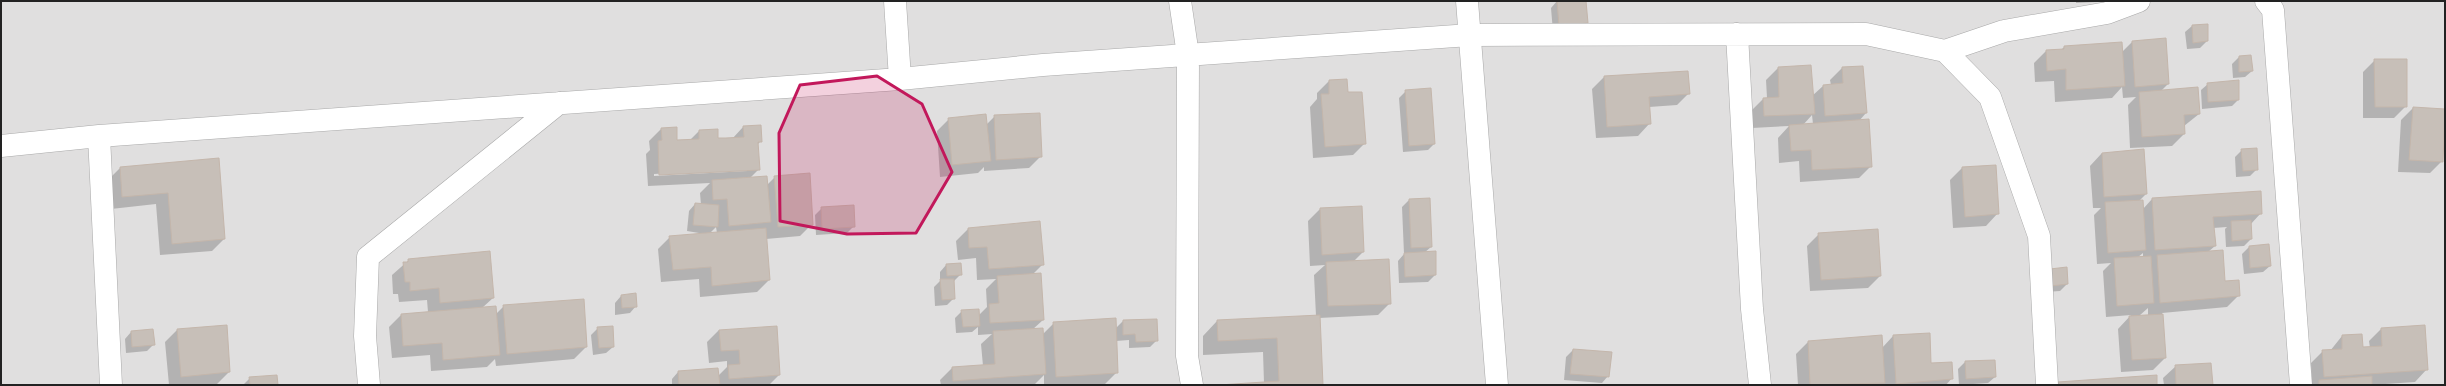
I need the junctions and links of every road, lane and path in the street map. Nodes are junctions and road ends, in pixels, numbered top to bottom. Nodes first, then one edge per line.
1 (895, 1) edge
2 (1180, 1) edge
3 (1467, 1) edge
4 (2139, 1) edge
5 (2266, 1) edge
6 (1736, 34) junction
7 (1470, 35) junction
8 (1945, 51) junction
9 (1188, 55) junction
10 (900, 79) junction
11 (559, 103) junction
12 (99, 136) junction
13 (1, 146) edge
14 (111, 385) edge
15 (369, 385) edge
16 (1192, 385) edge
17 (1497, 385) edge
18 (1760, 385) edge
19 (2047, 385) edge
20 (2301, 385) edge

1 - 10 street
2 - 9 street
3 - 7 street
4 - 8 street
5 - 20 street
6 - 7 street
6 - 8 street
6 - 18 street
7 - 9 street
7 - 17 street
8 - 19 street
9 - 10 street
9 - 16 street
10 - 11 street
11 - 12 street
11 - 15 street
12 - 13 street
12 - 14 street

